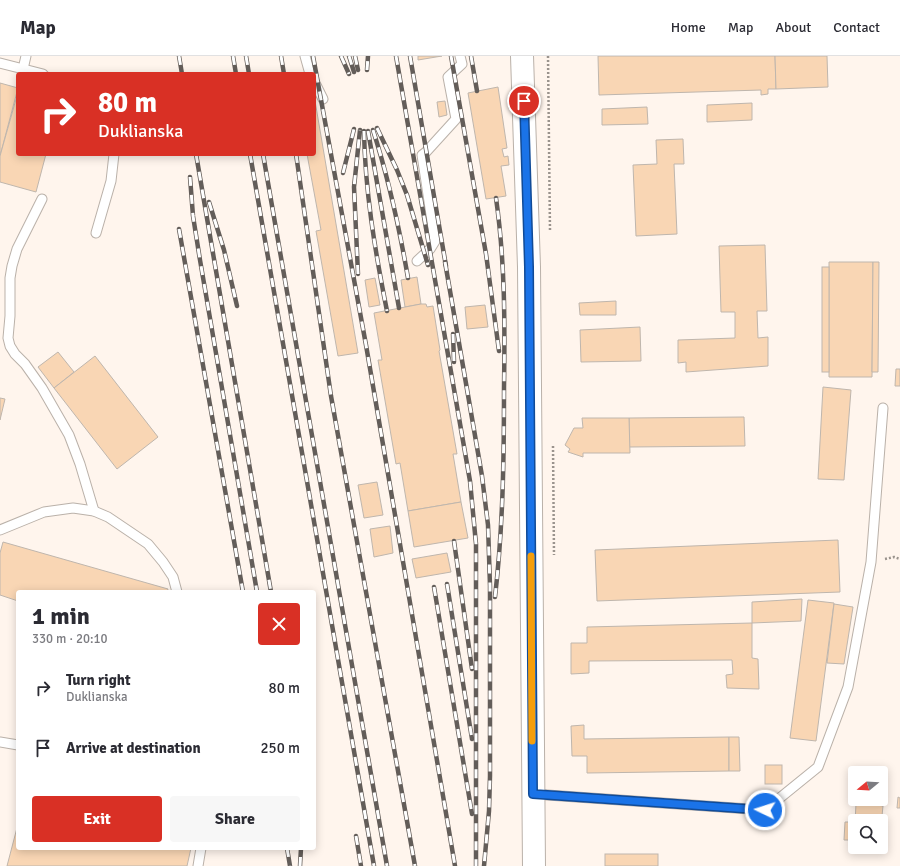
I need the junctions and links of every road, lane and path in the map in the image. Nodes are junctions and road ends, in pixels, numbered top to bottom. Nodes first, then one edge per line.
1 (26, 56) edge
2 (305, 56) edge
3 (460, 56) edge
4 (522, 56) edge
5 (0, 62) edge
6 (23, 69) junction
7 (35, 72) edge
8 (309, 72) edge
9 (316, 85) edge
10 (323, 99) dead end
11 (114, 156) edge
12 (42, 199) dead end
13 (96, 233) dead end
14 (417, 261) dead end
15 (883, 408) dead end
16 (94, 511) junction
17 (0, 530) edge
18 (176, 590) edge
19 (0, 742) edge
20 (16, 745) edge
21 (533, 794) junction
22 (200, 850) edge
23 (198, 866) edge
24 (534, 866) edge

1 - 6 lane
2 - 8 lane
3 - 14 lane
4 - 21 street
5 - 6 lane
6 - 7 lane
9 - 10 lane
11 - 13 lane
12 - 16 lane
15 - 21 lane
16 - 17 lane
16 - 18 lane
19 - 20 lane
21 - 24 street
22 - 23 lane

